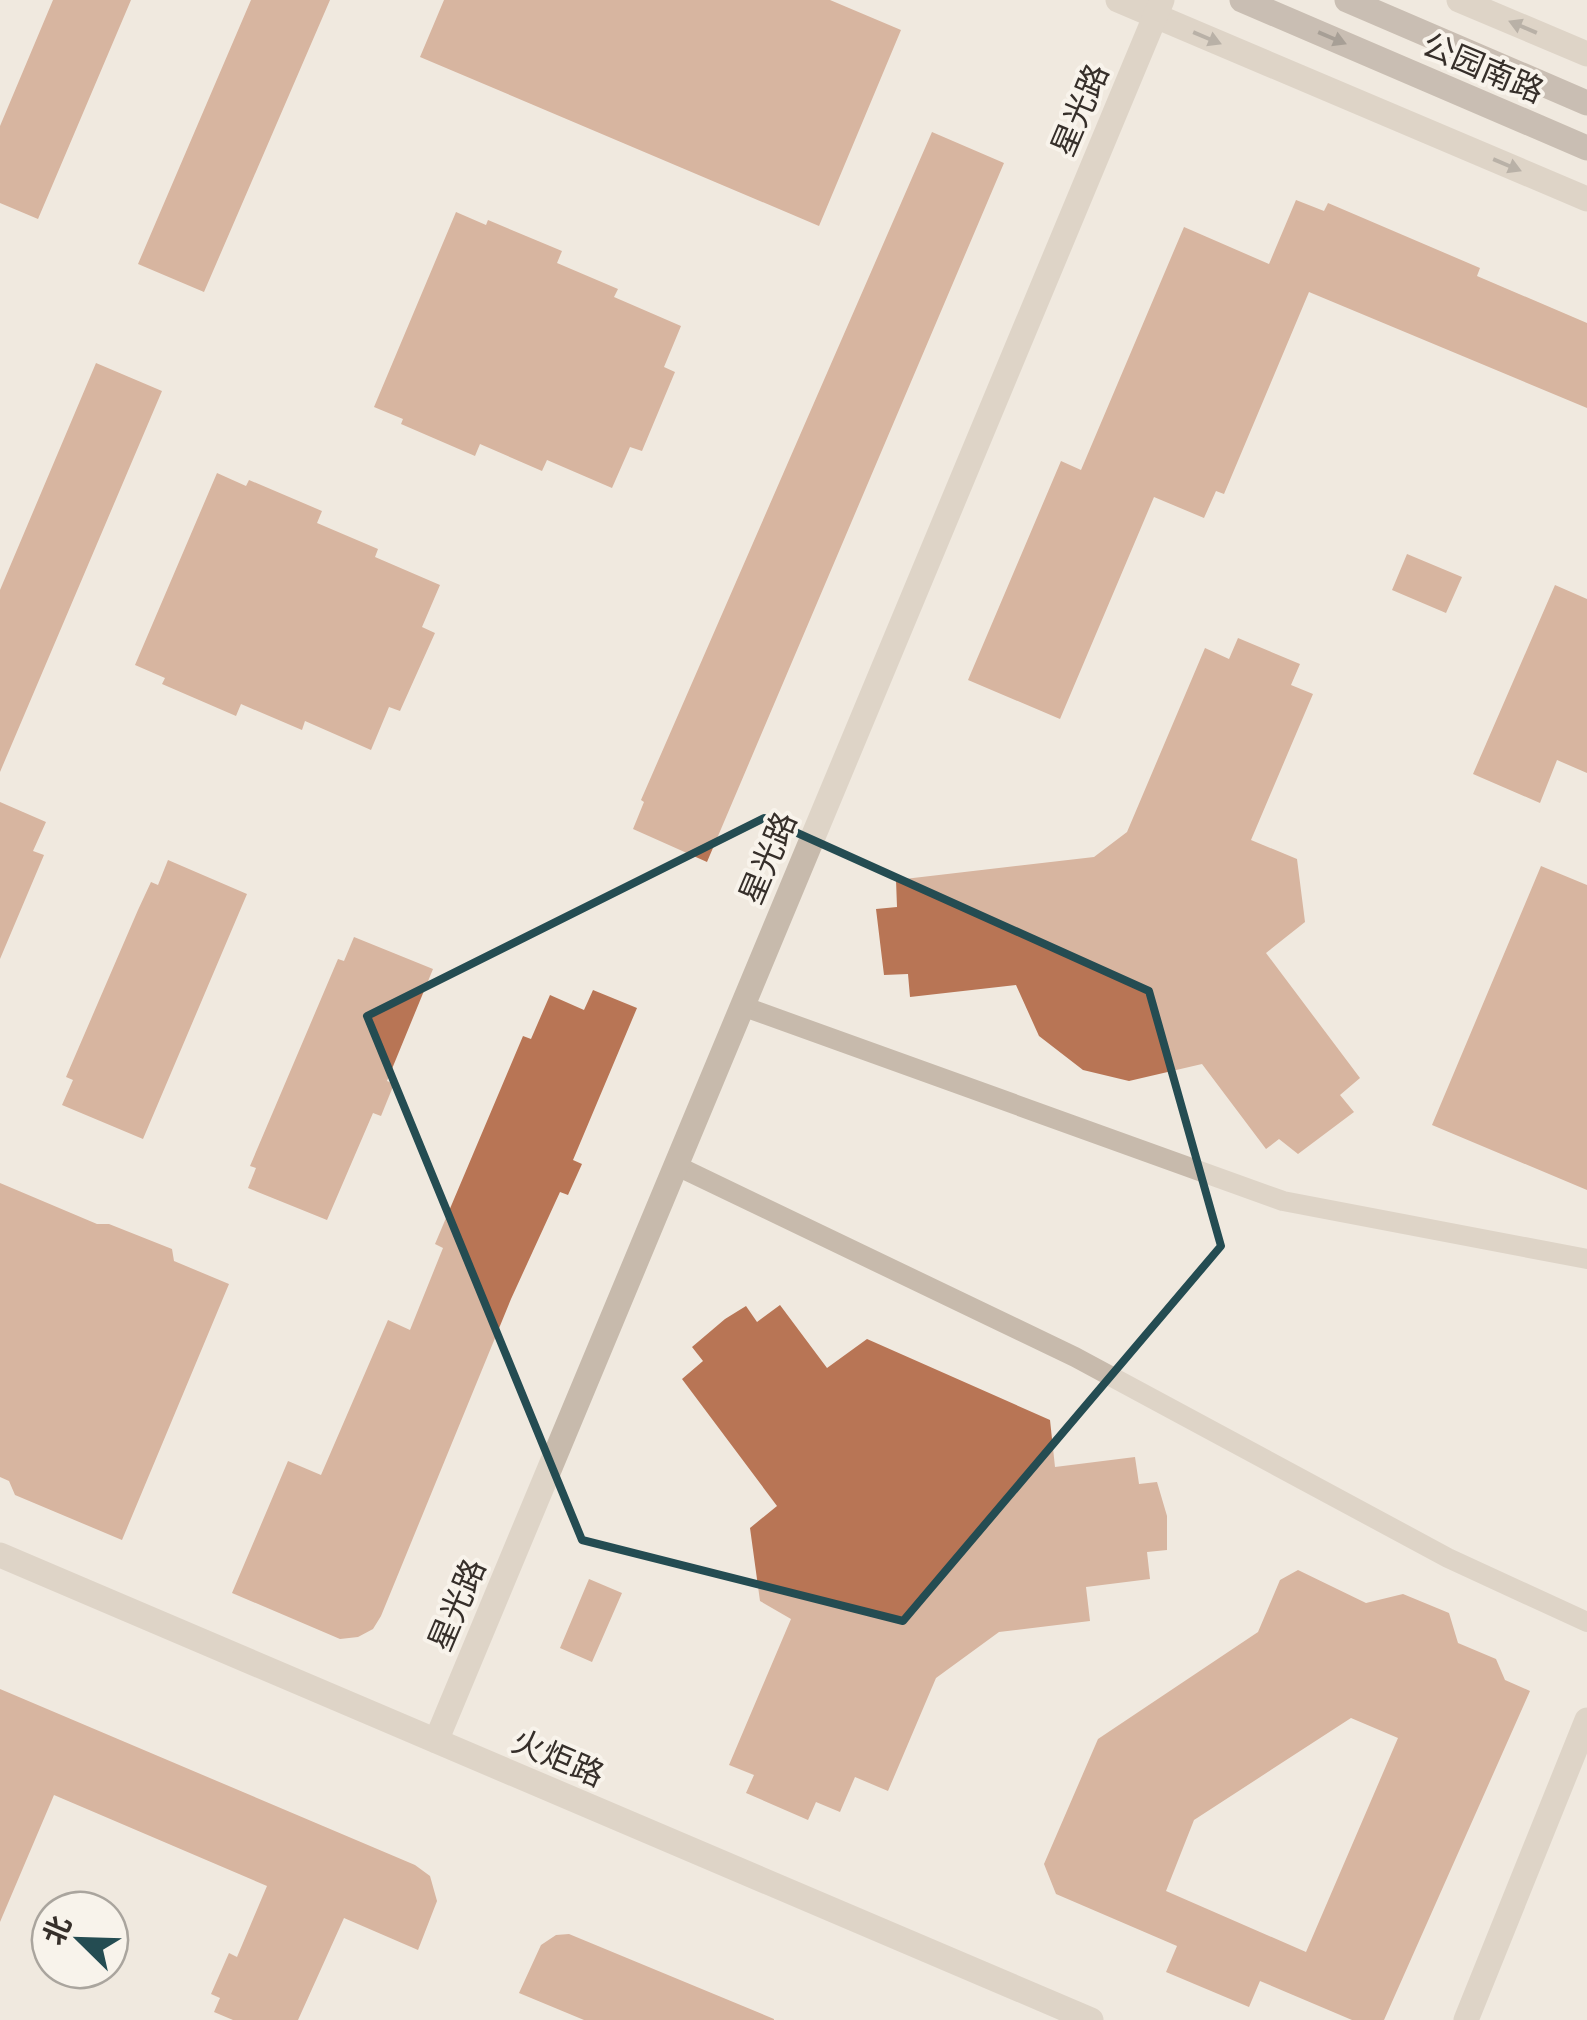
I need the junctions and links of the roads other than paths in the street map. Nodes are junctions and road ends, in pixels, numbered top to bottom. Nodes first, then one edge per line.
1 (1118, 0) edge
2 (1242, 0) edge
3 (1347, 0) edge
4 (1460, 0) edge
5 (1158, 8) edge
6 (1587, 54) edge
7 (1587, 103) edge
8 (1587, 148) edge
9 (1587, 199) edge
10 (742, 1006) junction
11 (675, 1165) junction
12 (1587, 1259) edge
13 (0, 1556) edge
14 (1587, 1622) edge
15 (1587, 1720) edge
16 (436, 1741) junction
17 (1091, 2020) edge
18 (1466, 2020) edge

1 - 5 street
2 -> 8 main road, 公园南路
3 - 7 main road, 公园南路
6 -> 4 street
5 -> 9 street
5 - 10 street, 星光路
10 - 11 street, 星光路
10 - 12 lane
11 - 14 lane
11 - 16 street, 星光路
13 - 16 street, 火炬路
15 - 18 street
16 - 17 street, 火炬路

